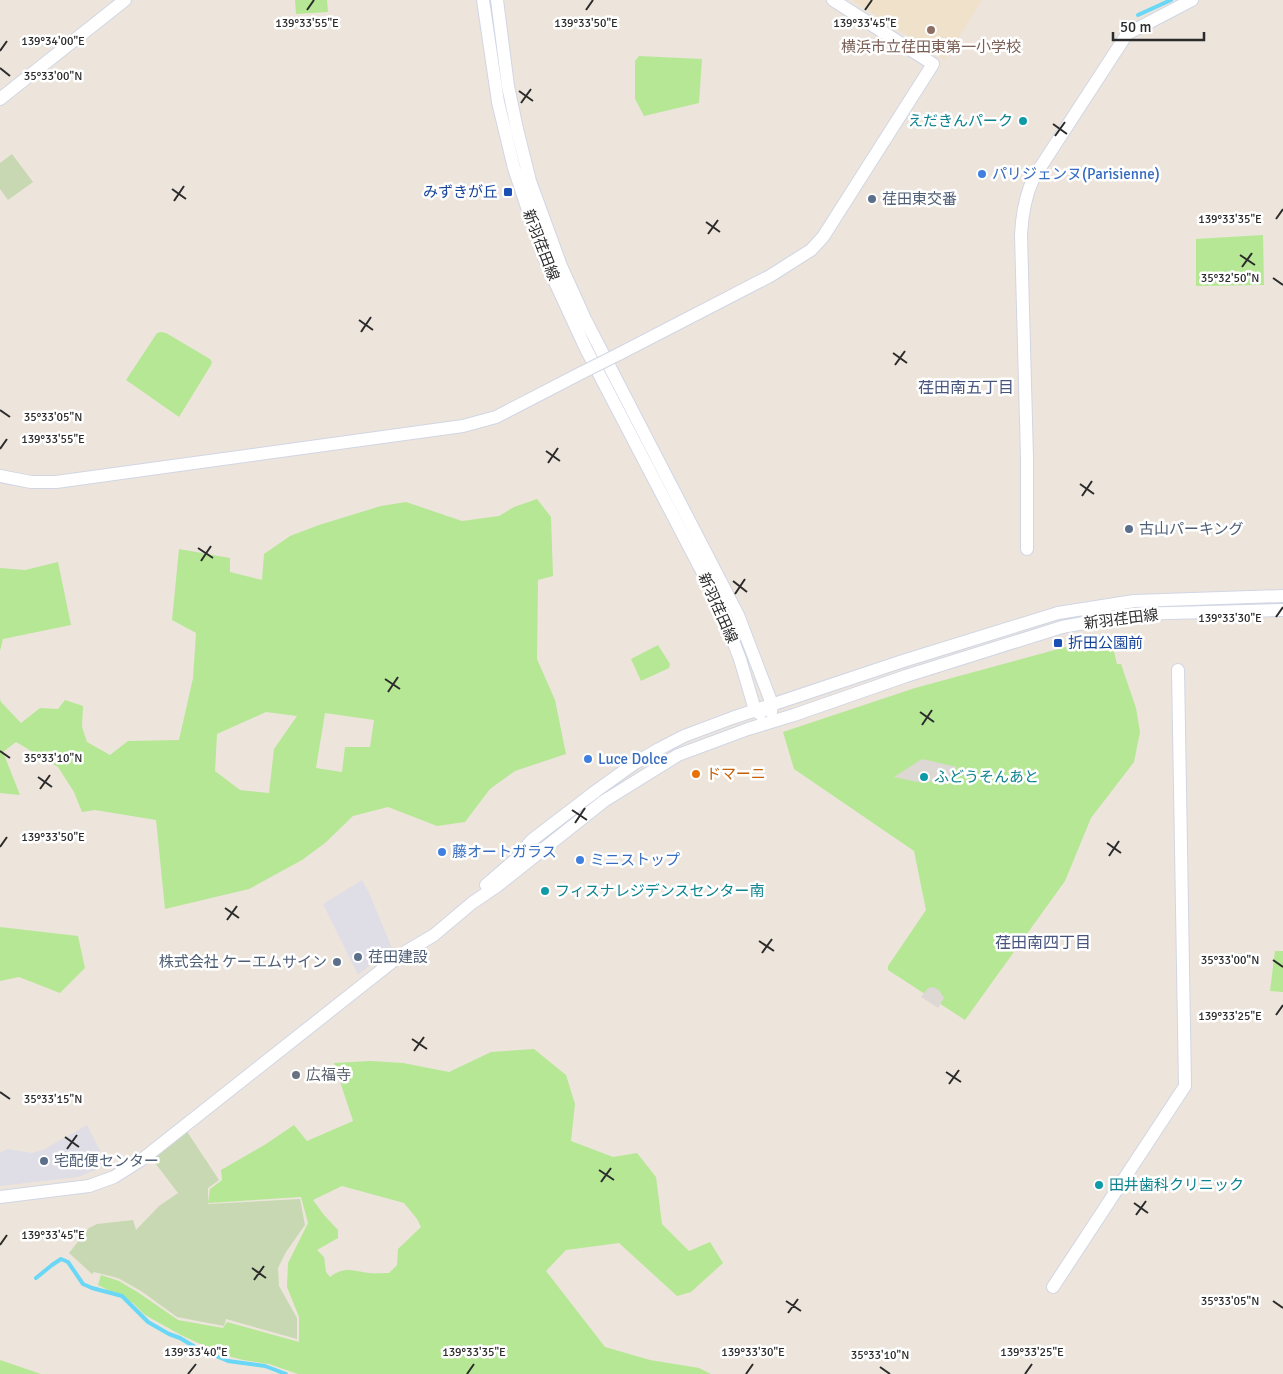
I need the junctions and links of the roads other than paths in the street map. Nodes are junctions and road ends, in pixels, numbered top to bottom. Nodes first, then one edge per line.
1 (125, 0) edge
2 (483, 0) edge
3 (497, 0) edge
4 (833, 0) edge
5 (1192, 0) edge
6 (0, 99) edge
7 (0, 476) edge
8 (1027, 549) dead end
9 (1283, 596) edge
10 (1283, 610) edge
11 (1178, 670) dead end
12 (772, 704) junction
13 (755, 710) junction
14 (770, 722) junction
15 (472, 903) junction
16 (0, 1197) edge
17 (1053, 1287) dead end

1 - 6 street
2 - 13 street, 新羽荏田線
3 - 12 street, 新羽荏田線
4 - 7 street, bridge
5 - 8 street
9 - 12 street, 新羽荏田線
10 - 14 street, 新羽荏田線
11 - 17 street
12 - 13 street
12 - 14 street
13 - 14 street
13 - 15 street
14 - 15 street, 新羽荏田線
15 - 16 street

